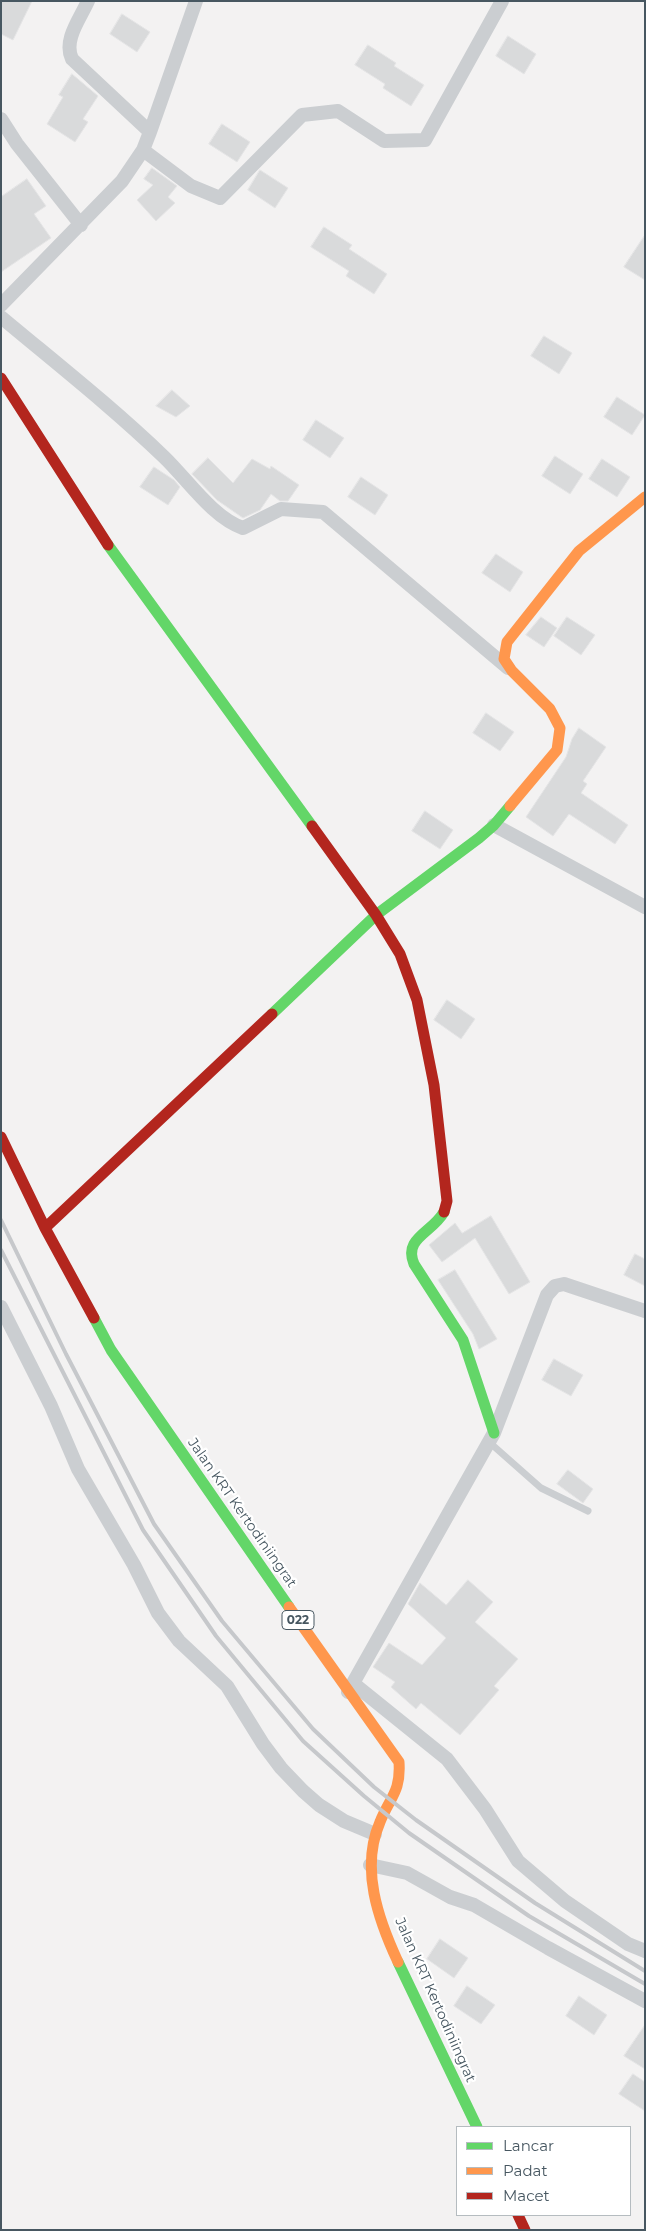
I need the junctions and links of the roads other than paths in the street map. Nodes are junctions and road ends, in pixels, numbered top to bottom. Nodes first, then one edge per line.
1 (88, 1) edge
2 (196, 1) edge
3 (502, 1) edge
4 (1, 119) edge
5 (150, 132) junction
6 (143, 150) junction
7 (81, 225) junction
8 (1, 305) edge
9 (1, 317) edge
10 (1, 378) edge
11 (645, 497) edge
12 (512, 671) junction
13 (494, 824) junction
14 (645, 907) edge
15 (376, 915) junction
16 (1, 1137) edge
17 (45, 1228) junction
18 (1, 1307) edge
19 (645, 1312) edge
20 (491, 1438) junction
21 (588, 1511) dead end
22 (351, 1688) junction
23 (375, 1834) junction
24 (370, 1865) junction
25 (645, 1951) edge
26 (645, 2001) edge
27 (477, 2126) edge
28 (519, 2216) edge
29 (526, 2230) edge

1 - 5 street
2 - 5 street
3 - 6 street
4 - 7 street
5 - 6 street
6 - 7 street
7 - 8 street
9 - 12 street
10 - 15 street
11 - 12 street
12 - 13 street
13 - 14 street
13 - 15 street
15 - 17 street
15 - 20 street
16 - 17 street, Jalan KRT Kertodiniingrat / 022
17 - 22 street, Jalan KRT Kertodiniingrat / 022
18 - 23 street
19 - 20 street
20 - 21 lane
20 - 22 street
22 - 23 street, Jalan KRT Kertodiniingrat / 022
22 - 25 street
23 - 24 street, Jalan KRT Kertodiniingrat / 022
24 - 26 street
24 - 27 street, Jalan KRT Kertodiniingrat / 022
28 - 29 street

